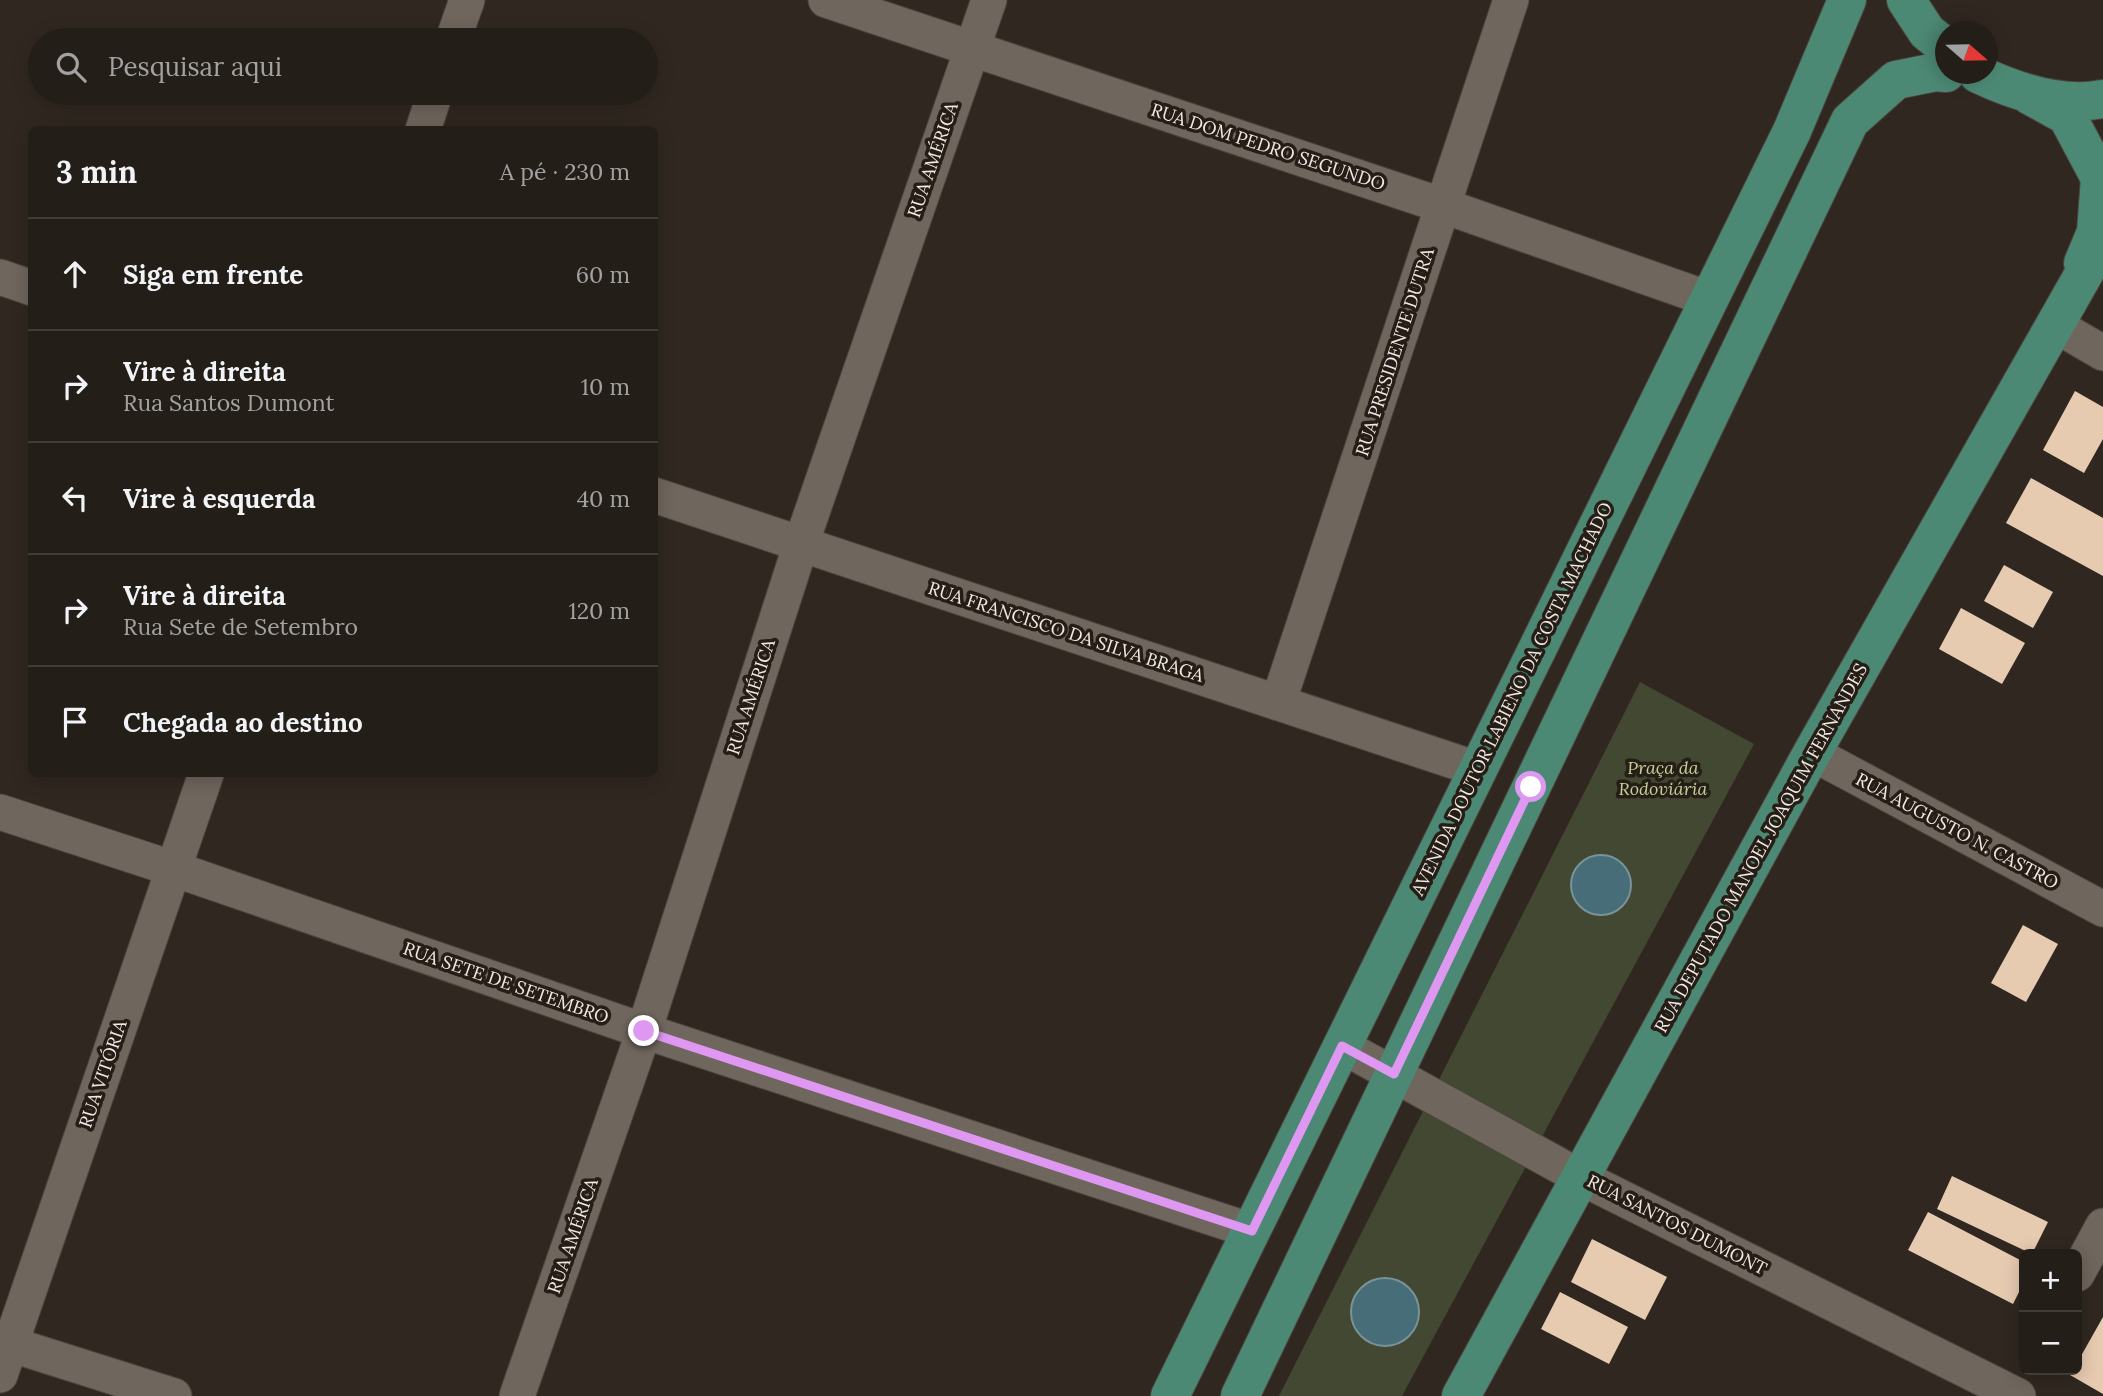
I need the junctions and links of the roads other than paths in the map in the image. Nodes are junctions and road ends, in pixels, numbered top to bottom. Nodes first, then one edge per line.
1 (467, 0) edge
2 (826, 0) edge
3 (989, 0) edge
4 (1511, 0) edge
5 (1847, 0) edge
6 (1906, 0) edge
7 (457, 28) edge
8 (1935, 39) edge
9 (972, 49) junction
10 (1935, 72) edge
11 (1998, 82) edge
12 (2029, 95) junction
13 (2103, 99) edge
14 (431, 105) edge
15 (424, 126) edge
16 (1444, 206) junction
17 (2103, 240) edge
18 (0, 277) edge
19 (28, 287) edge
20 (1709, 299) junction
21 (2061, 314) junction
22 (2103, 353) edge
23 (658, 496) edge
24 (801, 544) junction
25 (1278, 703) junction
26 (1812, 753) junction
27 (1477, 769) junction
28 (205, 777) edge
29 (0, 812) edge
30 (174, 869) junction
31 (2103, 909) edge
32 (644, 1031) junction
33 (1342, 1046) junction
34 (1394, 1074) junction
35 (1580, 1177) junction
36 (2103, 1226) edge
37 (1252, 1231) junction
38 (2082, 1265) edge
39 (3, 1353) edge
40 (2016, 1389) edge
41 (174, 1396) edge
42 (517, 1396) edge
43 (1170, 1396) edge
44 (1240, 1396) edge
45 (1461, 1396) edge

1 - 7 street
2 - 9 street, RUA DOM PEDRO SEGUNDO
3 - 9 street, RUA AMÉRICA
4 - 16 street, RUA PRESIDENTE DUTRA
5 - 20 main road, AVENIDA DOUTOR LABIENO DA COSTA MACHADO
6 - 8 main road
9 - 16 street, RUA DOM PEDRO SEGUNDO
9 - 24 street, RUA AMÉRICA
10 - 34 main road
11 - 12 main road
12 - 13 main road
12 - 21 main road, RUA DEPUTADO MANOEL JOAQUIM FERNANDES
14 - 15 street
16 - 20 street, RUA DOM PEDRO SEGUNDO
16 - 25 street, RUA PRESIDENTE DUTRA
17 - 21 main road, RUA DEPUTADO MANOEL JOAQUIM FERNANDES
18 - 19 street
20 - 27 main road, AVENIDA DOUTOR LABIENO DA COSTA MACHADO
21 - 22 street
21 - 26 main road, RUA DEPUTADO MANOEL JOAQUIM FERNANDES
23 - 24 street, RUA FRANCISCO DA SILVA BRAGA
24 - 25 street, RUA FRANCISCO DA SILVA BRAGA
24 - 32 street, RUA AMÉRICA
25 - 27 street, RUA FRANCISCO DA SILVA BRAGA
26 - 31 street, RUA AUGUSTO N. CASTRO
26 - 35 main road, RUA DEPUTADO MANOEL JOAQUIM FERNANDES
27 - 33 main road, AVENIDA DOUTOR LABIENO DA COSTA MACHADO
28 - 30 street, RUA VITÓRIA
29 - 30 street, RUA SETE DE SETEMBRO
30 - 32 street, RUA SETE DE SETEMBRO
30 - 39 street, RUA VITÓRIA
32 - 37 street, RUA SETE DE SETEMBRO
32 - 42 street, RUA AMÉRICA
33 - 34 street, RUA SANTOS DUMONT
33 - 37 main road, AVENIDA DOUTOR LABIENO DA COSTA MACHADO
34 - 35 street, RUA SANTOS DUMONT
34 - 44 main road
35 - 40 street, RUA SANTOS DUMONT
35 - 45 main road, RUA DEPUTADO MANOEL JOAQUIM FERNANDES
36 - 38 street
37 - 43 main road, AVENIDA DOUTOR LABIENO DA COSTA MACHADO
39 - 41 street

